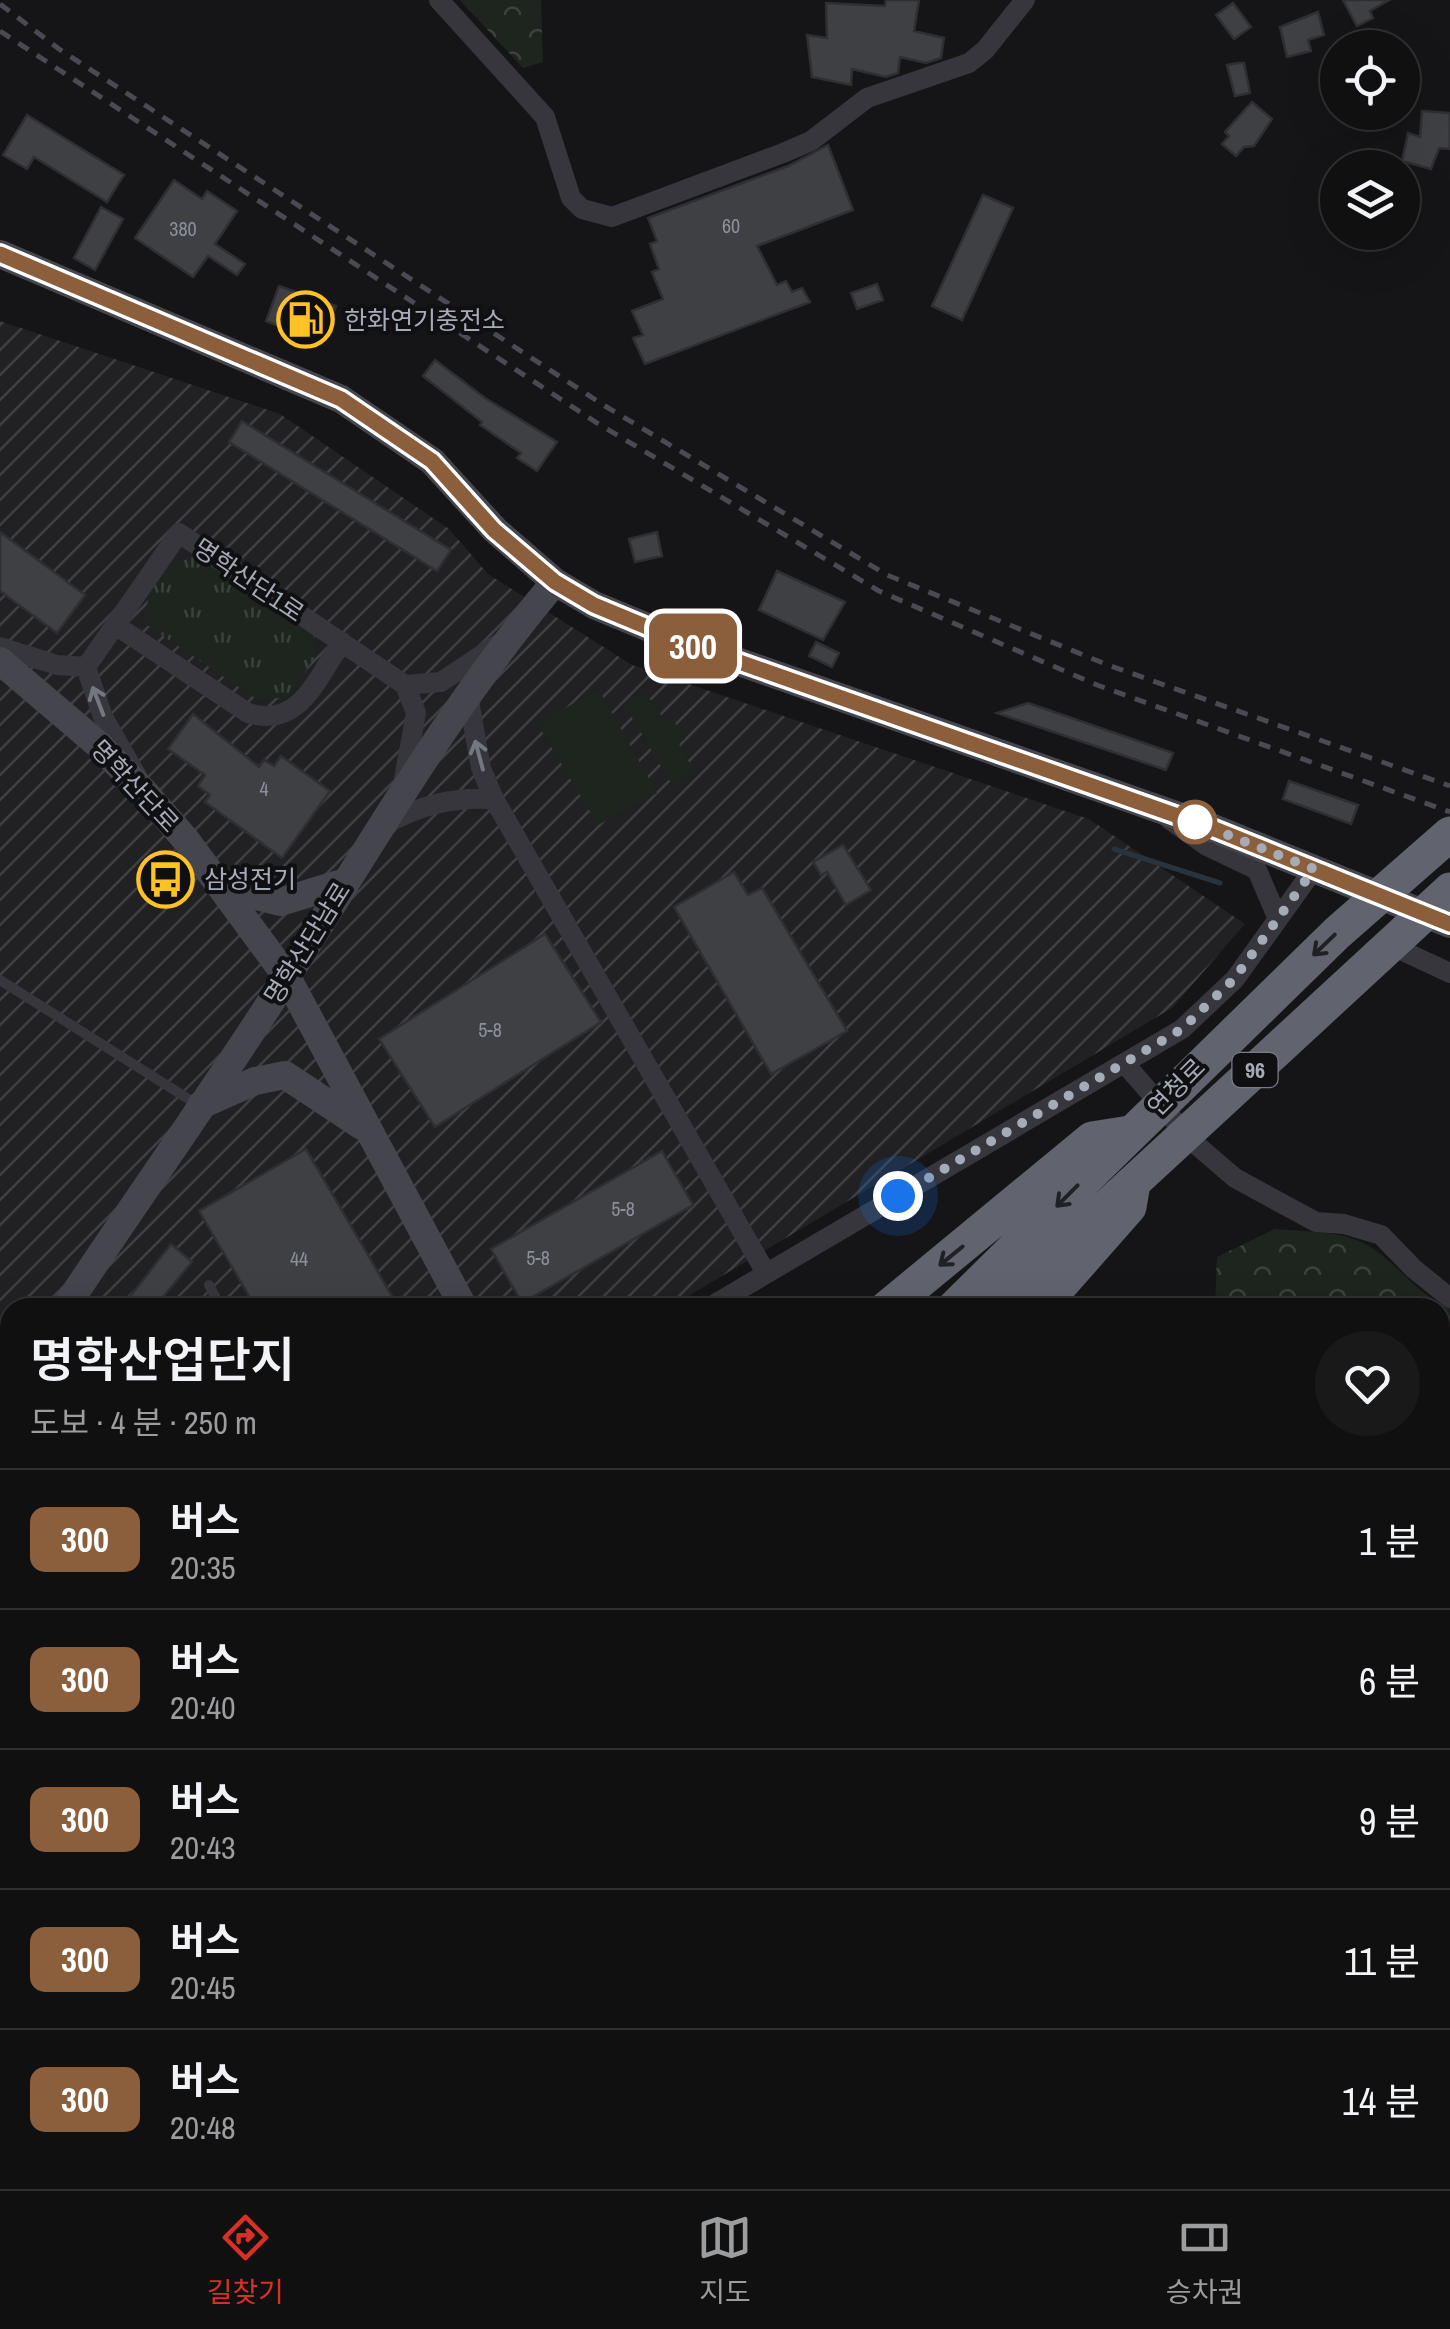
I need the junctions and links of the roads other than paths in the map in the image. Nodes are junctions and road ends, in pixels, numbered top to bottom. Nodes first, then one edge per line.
1 (439, 0) edge
2 (1025, 0) edge
3 (0, 254) edge
4 (555, 582) junction
5 (116, 625) junction
6 (508, 637) junction
7 (342, 642) junction
8 (0, 647) edge
9 (0, 661) edge
10 (86, 667) junction
11 (404, 684) junction
12 (468, 700) junction
13 (402, 792) junction
14 (146, 794) junction
15 (494, 799) junction
16 (1147, 804) junction
17 (380, 827) junction
18 (1450, 834) edge
19 (1314, 869) junction
20 (346, 882) junction
21 (221, 887) junction
22 (1450, 890) edge
23 (1278, 920) junction
24 (1450, 924) edge
25 (1390, 945) junction
26 (1450, 973) edge
27 (287, 977) junction
28 (0, 980) edge
29 (1126, 1064) junction
30 (199, 1106) junction
31 (367, 1129) junction
32 (1046, 1238) junction
33 (766, 1273) junction
34 (209, 1285) dead end
35 (72, 1298) edge
36 (215, 1298) edge
37 (459, 1298) edge
38 (725, 1298) edge
39 (911, 1298) edge
40 (967, 1298) edge
41 (1007, 1298) edge
42 (1041, 1298) edge
43 (1450, 1298) edge

1 - 2 street
3 - 4 street
4 - 6 street, 명학산단남로
4 - 16 street
5 - 7 street
5 - 7 street, 명학산단1로
5 - 10 street, 명학산단1로
6 - 11 street
6 - 12 street, 명학산단남로
7 - 11 street, 명학산단1로
8 - 10 street
9 - 14 street, 명학산단로
14 -> 10 street
11 - 13 street
12 - 13 street, 명학산단남로
15 -> 12 street
13 - 17 street, 명학산단남로
14 - 21 street, 명학산단로
15 - 17 street
15 - 33 street
16 - 19 street
16 - 23 street
17 - 20 street, 명학산단남로
18 -> 32 highway, 연청로 / 96, bridge
19 - 23 street
19 - 24 street
20 - 21 street
20 - 27 street, 명학산단남로
21 - 27 street, 명학산단로
22 - 25 highway, 연청로 / 96, bridge
23 - 29 street
25 - 26 street
25 - 32 highway, 연청로 / 96, bridge
27 - 30 street, 명학산단남로
27 - 31 street, 명학산단로
28 - 30 lane
29 - 33 street
29 - 43 street
30 - 31 street
30 - 35 street, 명학산단남로
31 - 37 street, 명학산단로
32 -> 39 highway
32 - 40 highway, 연청로 / 96
32 - 41 highway, 연청로 / 96
32 - 42 highway
33 - 38 street
34 - 36 lane

